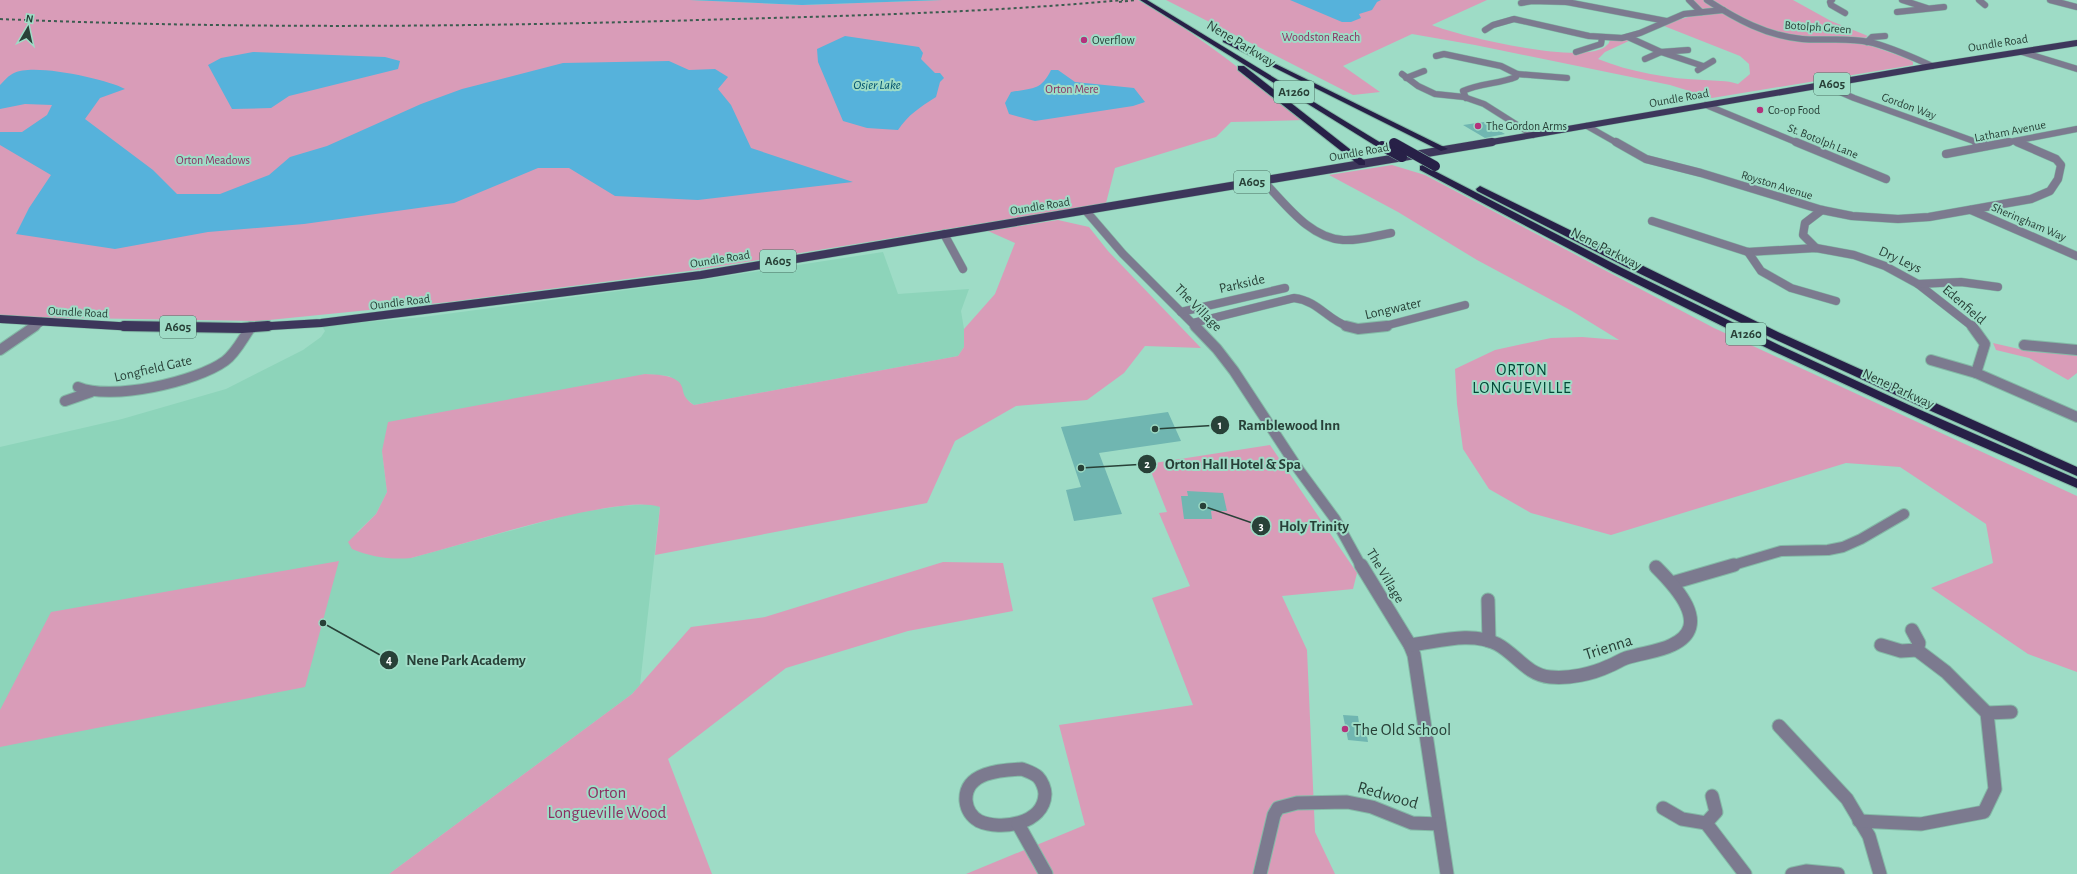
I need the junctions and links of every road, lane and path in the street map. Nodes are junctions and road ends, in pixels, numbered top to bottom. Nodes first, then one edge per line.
1 (1143, 0) edge
2 (1689, 0) edge
3 (1706, 0) edge
4 (1832, 0) edge
5 (1902, 0) edge
6 (1979, 0) edge
7 (2050, 0) edge
8 (2076, 0) edge
9 (1568, 1) edge
10 (2061, 2) junction
11 (1155, 3) edge
12 (1521, 3) dead end
13 (1985, 5) dead end
14 (1944, 7) dead end
15 (2077, 8) edge
16 (1930, 9) junction
17 (1723, 10) junction
18 (1701, 12) junction
19 (1897, 12) dead end
20 (1845, 13) dead end
21 (1666, 21) junction
22 (1485, 30) dead end
23 (1885, 36) dead end
24 (1628, 37) junction
25 (1219, 38) junction
26 (1602, 38) junction
27 (1205, 39) junction
28 (1867, 42) junction
29 (2077, 43) edge
30 (1688, 50) dead end
31 (1576, 52) dead end
32 (1661, 52) junction
33 (2022, 52) junction
34 (1436, 56) dead end
35 (1645, 60) dead end
36 (1713, 61) dead end
37 (1703, 66) junction
38 (1932, 66) junction
39 (2077, 69) edge
40 (1424, 70) dead end
41 (1698, 70) dead end
42 (1517, 74) junction
43 (1567, 78) dead end
44 (1824, 85) junction
45 (1466, 98) junction
46 (1706, 105) junction
47 (1588, 126) junction
48 (2077, 128) edge
49 (1533, 135) junction
50 (2015, 141) junction
51 (1987, 146) junction
52 (1444, 149) junction
53 (1946, 154) dead end
54 (1362, 163) junction
55 (1886, 179) dead end
56 (1263, 181) junction
57 (1086, 210) junction
58 (1822, 210) junction
59 (1971, 210) junction
60 (1652, 222) dead end
61 (1391, 233) dead end
62 (944, 234) junction
63 (1816, 248) junction
64 (1748, 252) junction
65 (2077, 256) edge
66 (963, 269) dead end
67 (1918, 284) junction
68 (1998, 287) dead end
69 (1285, 288) dead end
70 (1836, 301) dead end
71 (1465, 304) dead end
72 (1181, 312) junction
73 (0, 319) edge
74 (41, 322) junction
75 (1193, 324) junction
76 (251, 327) junction
77 (2024, 345) dead end
78 (0, 350) edge
79 (2077, 350) edge
80 (1931, 360) dead end
81 (1976, 373) junction
82 (78, 387) dead end
83 (91, 392) junction
84 (65, 401) dead end
85 (2077, 417) edge
86 (2077, 472) edge
87 (2077, 484) edge
88 (1904, 514) dead end
89 (1656, 567) dead end
90 (1672, 583) junction
91 (1488, 600) dead end
92 (1912, 630) dead end
93 (1489, 641) junction
94 (1410, 645) junction
95 (1882, 645) dead end
96 (1917, 650) junction
97 (2011, 712) dead end
98 (1987, 713) junction
99 (1780, 726) dead end
100 (1712, 796) dead end
101 (1663, 808) dead end
102 (1859, 820) junction
103 (1706, 823) junction
104 (1018, 824) junction
105 (1439, 824) junction
106 (1046, 874) edge
107 (1260, 874) edge
108 (1447, 874) edge
109 (1745, 874) edge
110 (1792, 874) edge
111 (1838, 874) edge
112 (1880, 874) edge

1 - 11 highway, Nene Parkway / A1260
2 - 18 street
3 - 17 street, Botolph Green
4 - 20 street
5 - 16 street
6 - 13 street
7 - 10 street
8 - 10 street
9 - 12 street
9 - 21 street
10 - 15 street
11 - 25 highway, Nene Parkway / A1260
11 - 27 highway, Nene Parkway / A1260
14 - 16 street
16 - 19 street
17 - 18 street
17 - 28 street, Botolph Green
18 - 21 street
21 - 24 street
22 - 26 street
23 - 28 street
24 - 26 street
24 - 32 street
25 - 52 highway
25 - 86 highway, Nene Parkway / A1260, bridge
26 - 31 street
27 - 54 highway
27 - 87 highway, Nene Parkway / A1260, bridge
28 - 38 street, Botolph Green
29 - 33 main road, Oundle Road / A605
30 - 32 street
32 - 35 street
32 - 37 street
33 - 38 main road, Oundle Road / A605
33 - 39 street
34 - 42 street
36 - 37 street
37 - 41 street
38 - 44 main road, Oundle Road / A605
40 - 45 street
42 - 43 street
42 - 45 street
44 - 46 main road, Oundle Road / A605
44 - 51 street, Gordon Way
45 - 49 street
46 - 47 main road, Oundle Road / A605
46 - 55 street, St. Botolph Lane
47 - 49 main road, Oundle Road / A605
47 - 58 street, Royston Avenue
48 - 50 street, Latham Avenue
49 - 52 main road, Oundle Road / A605
50 - 51 street, Latham Avenue
50 - 59 street, Royston Avenue
51 - 53 street, Latham Avenue
52 - 54 main road, Oundle Road / A605
54 - 56 main road, Oundle Road / A605
56 - 57 main road, Oundle Road / A605
56 - 61 street
57 - 62 main road, Oundle Road / A605
57 - 72 street, The Village
58 - 59 street, Royston Avenue
58 - 63 street
59 - 65 street, Sheringham Way
60 - 64 street, Dry Leys
62 - 66 street
62 - 76 main road, Oundle Road / A605
63 - 64 street, Dry Leys
63 - 67 street, Dry Leys
64 - 70 street
67 - 68 street, Dry Leys
67 - 81 street, Edenfield
69 - 72 street, Parkside
71 - 75 street, Longwater
72 - 75 street, The Village
73 - 74 main road, Oundle Road / A605
74 - 76 main road, Oundle Road / A605
74 - 78 street
75 - 94 street, The Village
76 - 83 street, Longfield Gate
77 - 79 street
80 - 81 street
81 - 85 street
82 - 83 street, Longfield Gate
83 - 84 street, Longfield Gate
88 - 90 street
89 - 90 street, Trienna
90 - 93 street, Trienna
91 - 93 street
92 - 96 street
93 - 94 street, Trienna
94 - 105 street, The Village
95 - 96 street
96 - 98 street
97 - 98 street
98 - 102 street
99 - 102 street
100 - 103 street
101 - 103 street
102 - 112 street
103 - 109 street
104 - 104 street
104 - 106 street
105 - 107 street, Redwood
105 - 108 street, The Village
110 - 111 street

